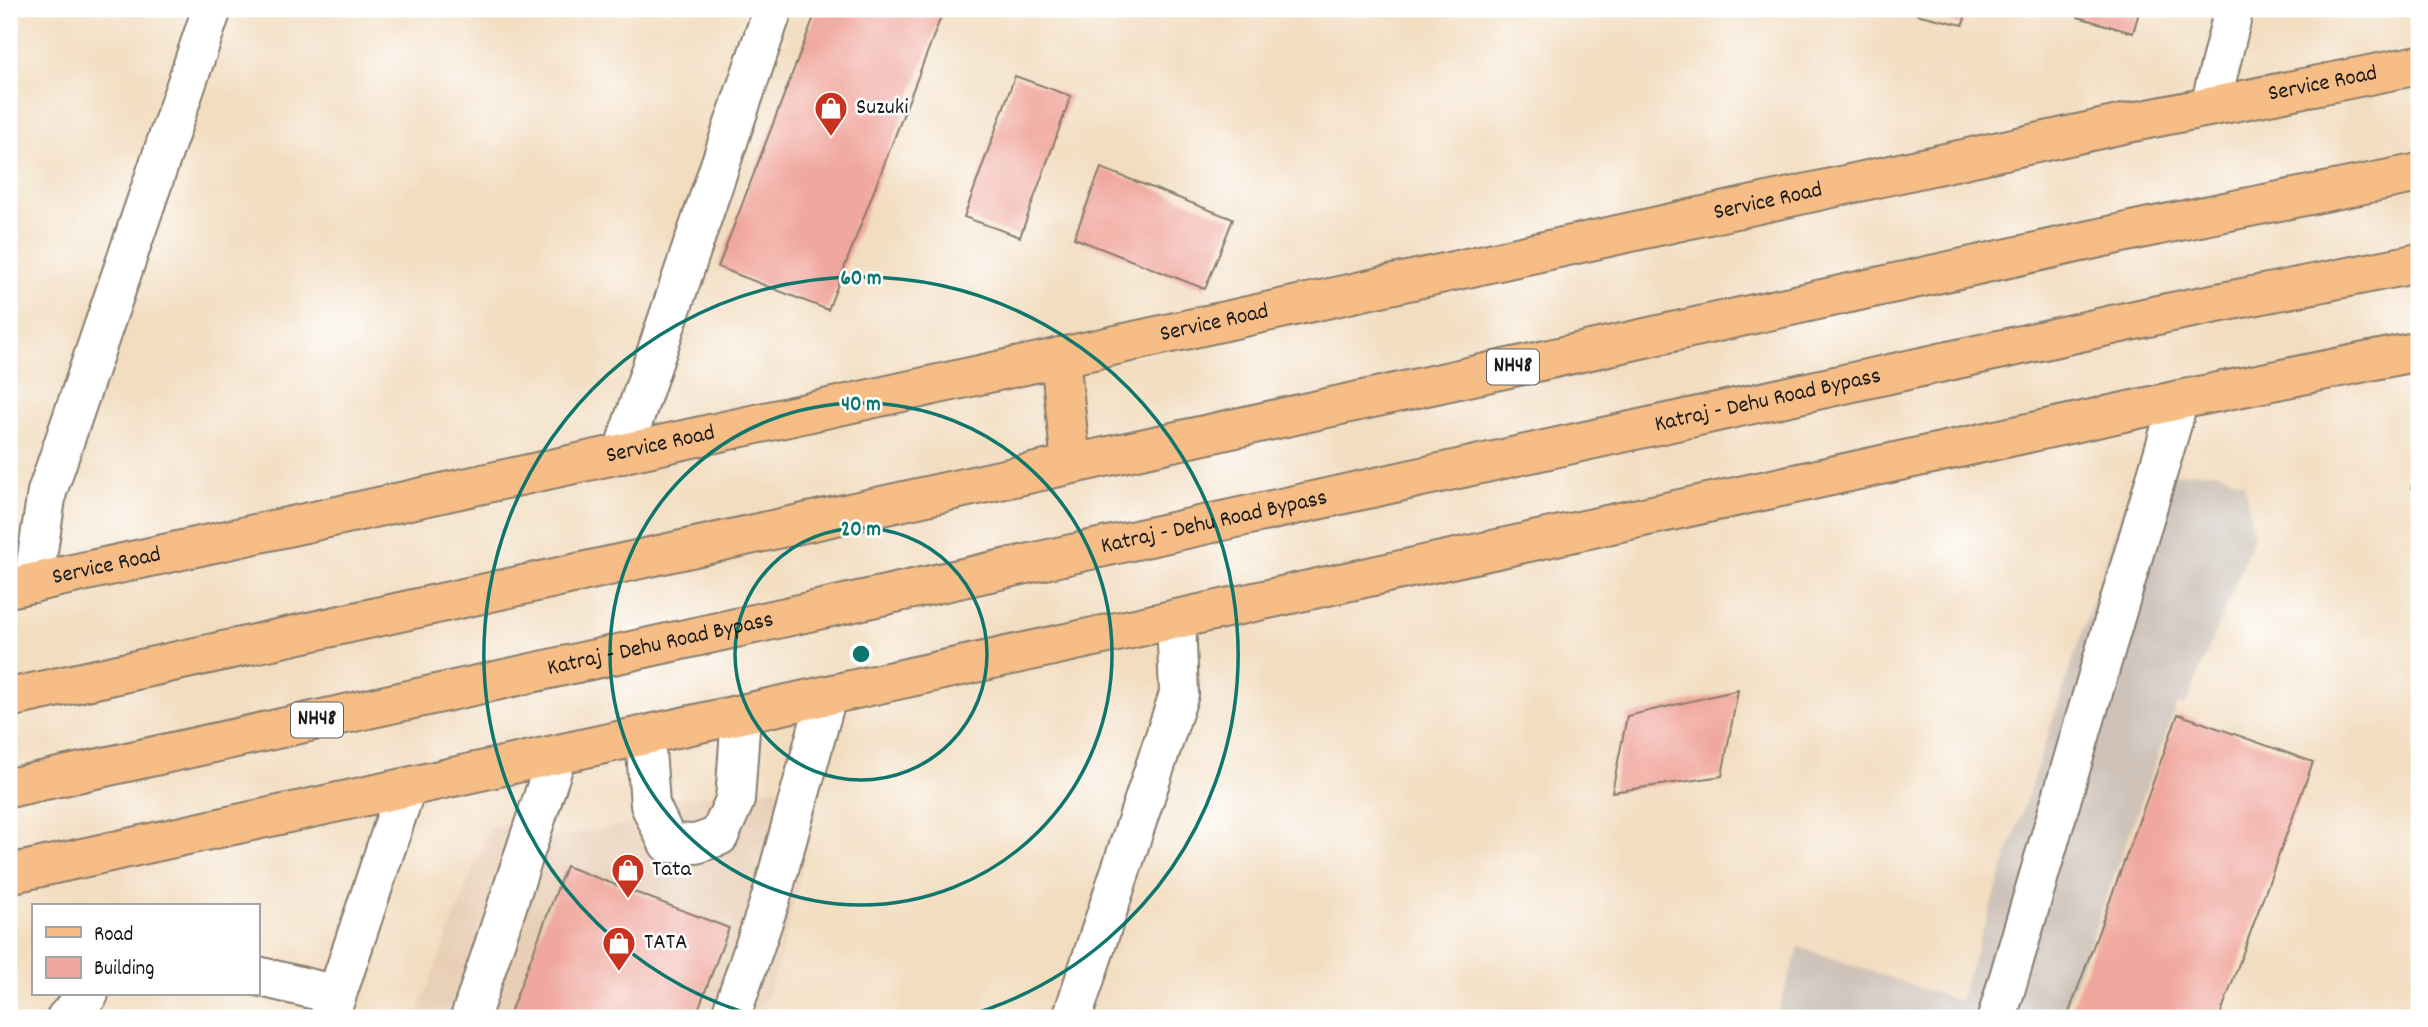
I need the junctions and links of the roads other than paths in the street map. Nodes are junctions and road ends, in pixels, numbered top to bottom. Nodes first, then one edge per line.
1 (212, 9) edge
2 (773, 9) edge
3 (2234, 9) edge
4 (2419, 65) edge
5 (2210, 106) junction
6 (2419, 173) edge
7 (2419, 263) edge
8 (2419, 351) edge
9 (1060, 358) junction
10 (2179, 400) junction
11 (622, 454) junction
12 (1071, 464) junction
13 (21, 586) edge
14 (1176, 619) junction
15 (827, 696) junction
16 (9, 698) edge
17 (741, 715) junction
18 (645, 736) junction
19 (557, 755) junction
20 (9, 788) edge
21 (406, 788) junction
22 (9, 874) edge
23 (259, 977) edge
24 (87, 996) edge
25 (333, 1007) edge
26 (66, 1018) edge
27 (470, 1018) edge
28 (730, 1018) edge
29 (1072, 1018) edge
30 (1997, 1018) edge

1 - 13 street
2 - 11 street
3 - 5 street
4 - 5 main road, Service Road
5 - 9 main road, Service Road
6 - 12 main road, NH48
7 - 20 main road, Katraj - Dehu Road Bypass / NH48
8 - 10 main road
9 - 11 main road, Service Road
9 - 12 main road
10 - 14 main road
10 - 30 street
11 - 13 main road, Service Road
12 - 16 main road, NH48
14 - 15 main road
14 - 29 street
15 - 17 main road
15 - 28 street
17 - 18 main road
17 - 18 street
18 - 19 main road
19 - 21 main road
19 - 27 street
21 - 22 main road
21 - 25 street
23 - 25 street
24 - 26 street

